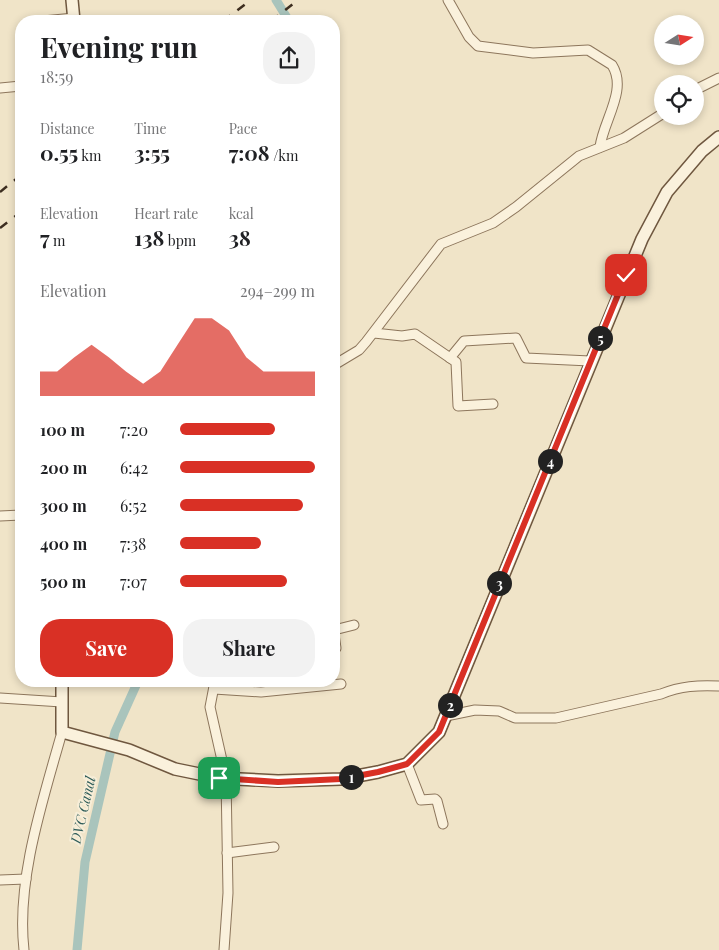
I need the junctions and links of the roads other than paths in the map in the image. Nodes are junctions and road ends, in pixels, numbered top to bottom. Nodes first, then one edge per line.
1 (72, 0) edge
2 (448, 0) edge
3 (74, 15) edge
4 (719, 78) edge
5 (704, 86) edge
6 (15, 87) edge
7 (0, 88) edge
8 (654, 119) edge
9 (719, 137) edge
10 (600, 147) junction
11 (374, 333) junction
12 (450, 358) junction
13 (340, 361) edge
14 (590, 361) junction
15 (493, 404) dead end
16 (15, 515) edge
17 (0, 516) edge
18 (354, 625) dead end
19 (340, 628) edge
20 (719, 686) edge
21 (62, 687) edge
22 (214, 687) edge
23 (226, 687) edge
24 (275, 687) edge
25 (0, 698) edge
26 (62, 702) junction
27 (446, 716) junction
28 (62, 732) junction
29 (407, 764) junction
30 (226, 778) junction
31 (443, 824) dead end
32 (274, 847) dead end
33 (228, 853) junction
34 (26, 879) junction
35 (0, 880) edge
36 (24, 950) edge
37 (224, 950) edge

1 - 3 street
2 - 10 street
4 - 5 street
6 - 7 street
8 - 10 street
9 - 14 street
10 - 11 street
11 - 12 street
11 - 13 street
12 - 14 street
12 - 15 street
14 - 27 street
16 - 17 street
18 - 19 street
20 - 27 street
21 - 26 street
22 - 30 street
23 - 24 street
25 - 26 street
26 - 28 street
27 - 29 street
28 - 30 street
28 - 34 street
29 - 30 street
29 - 31 street
30 - 33 street
32 - 33 street
33 - 37 street
34 - 35 street
34 - 36 street

